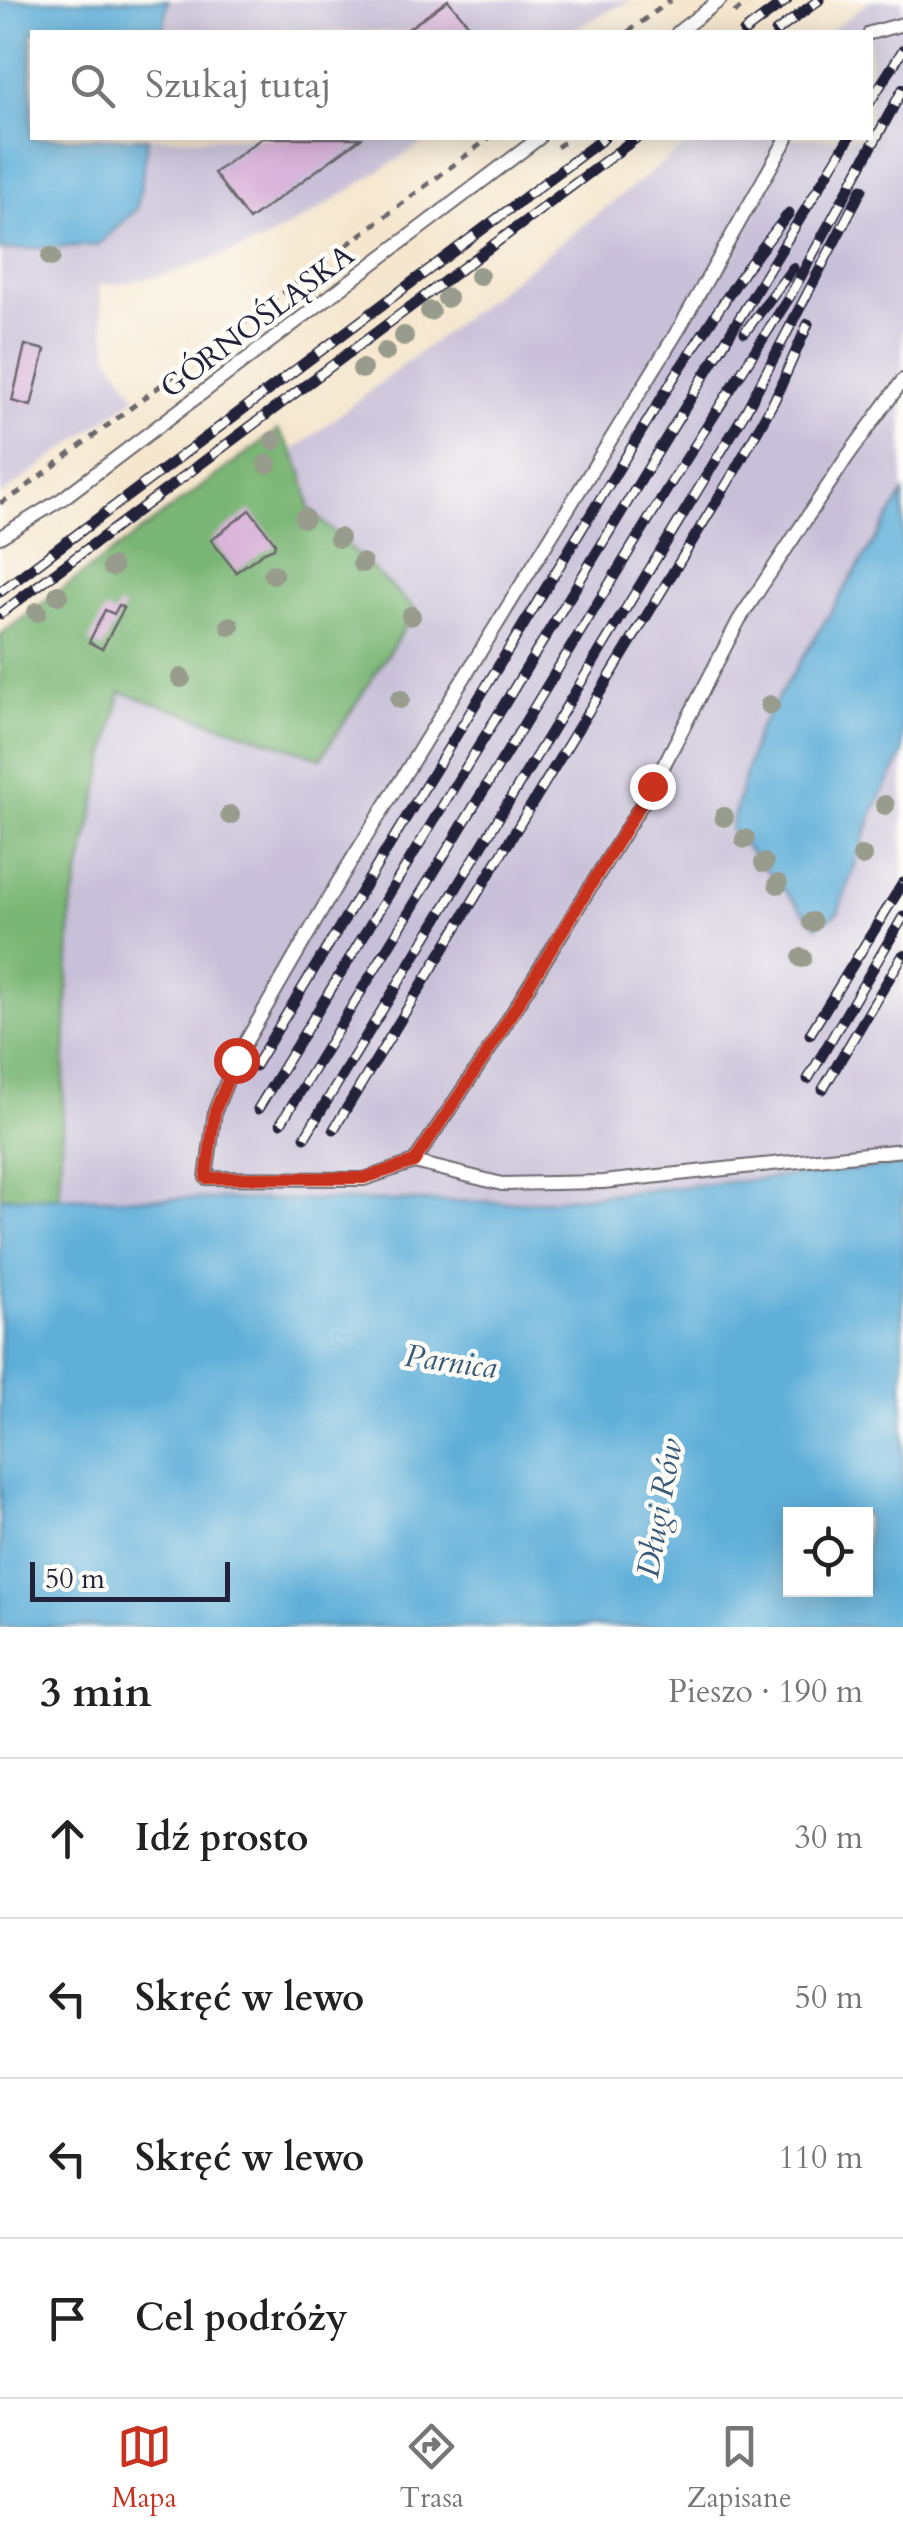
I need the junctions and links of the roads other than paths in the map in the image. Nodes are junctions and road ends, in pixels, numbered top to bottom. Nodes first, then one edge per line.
1 (720, 0) edge
2 (903, 24) edge
3 (681, 30) edge
4 (873, 31) edge
5 (537, 140) edge
6 (787, 140) edge
7 (903, 380) edge
8 (0, 536) edge
9 (903, 1150) edge
10 (414, 1162) junction

1 - 3 lane
2 - 4 lane
5 - 8 lane, GÓRNOŚLĄSKA
6 - 10 lane
7 - 10 lane
9 - 10 lane

